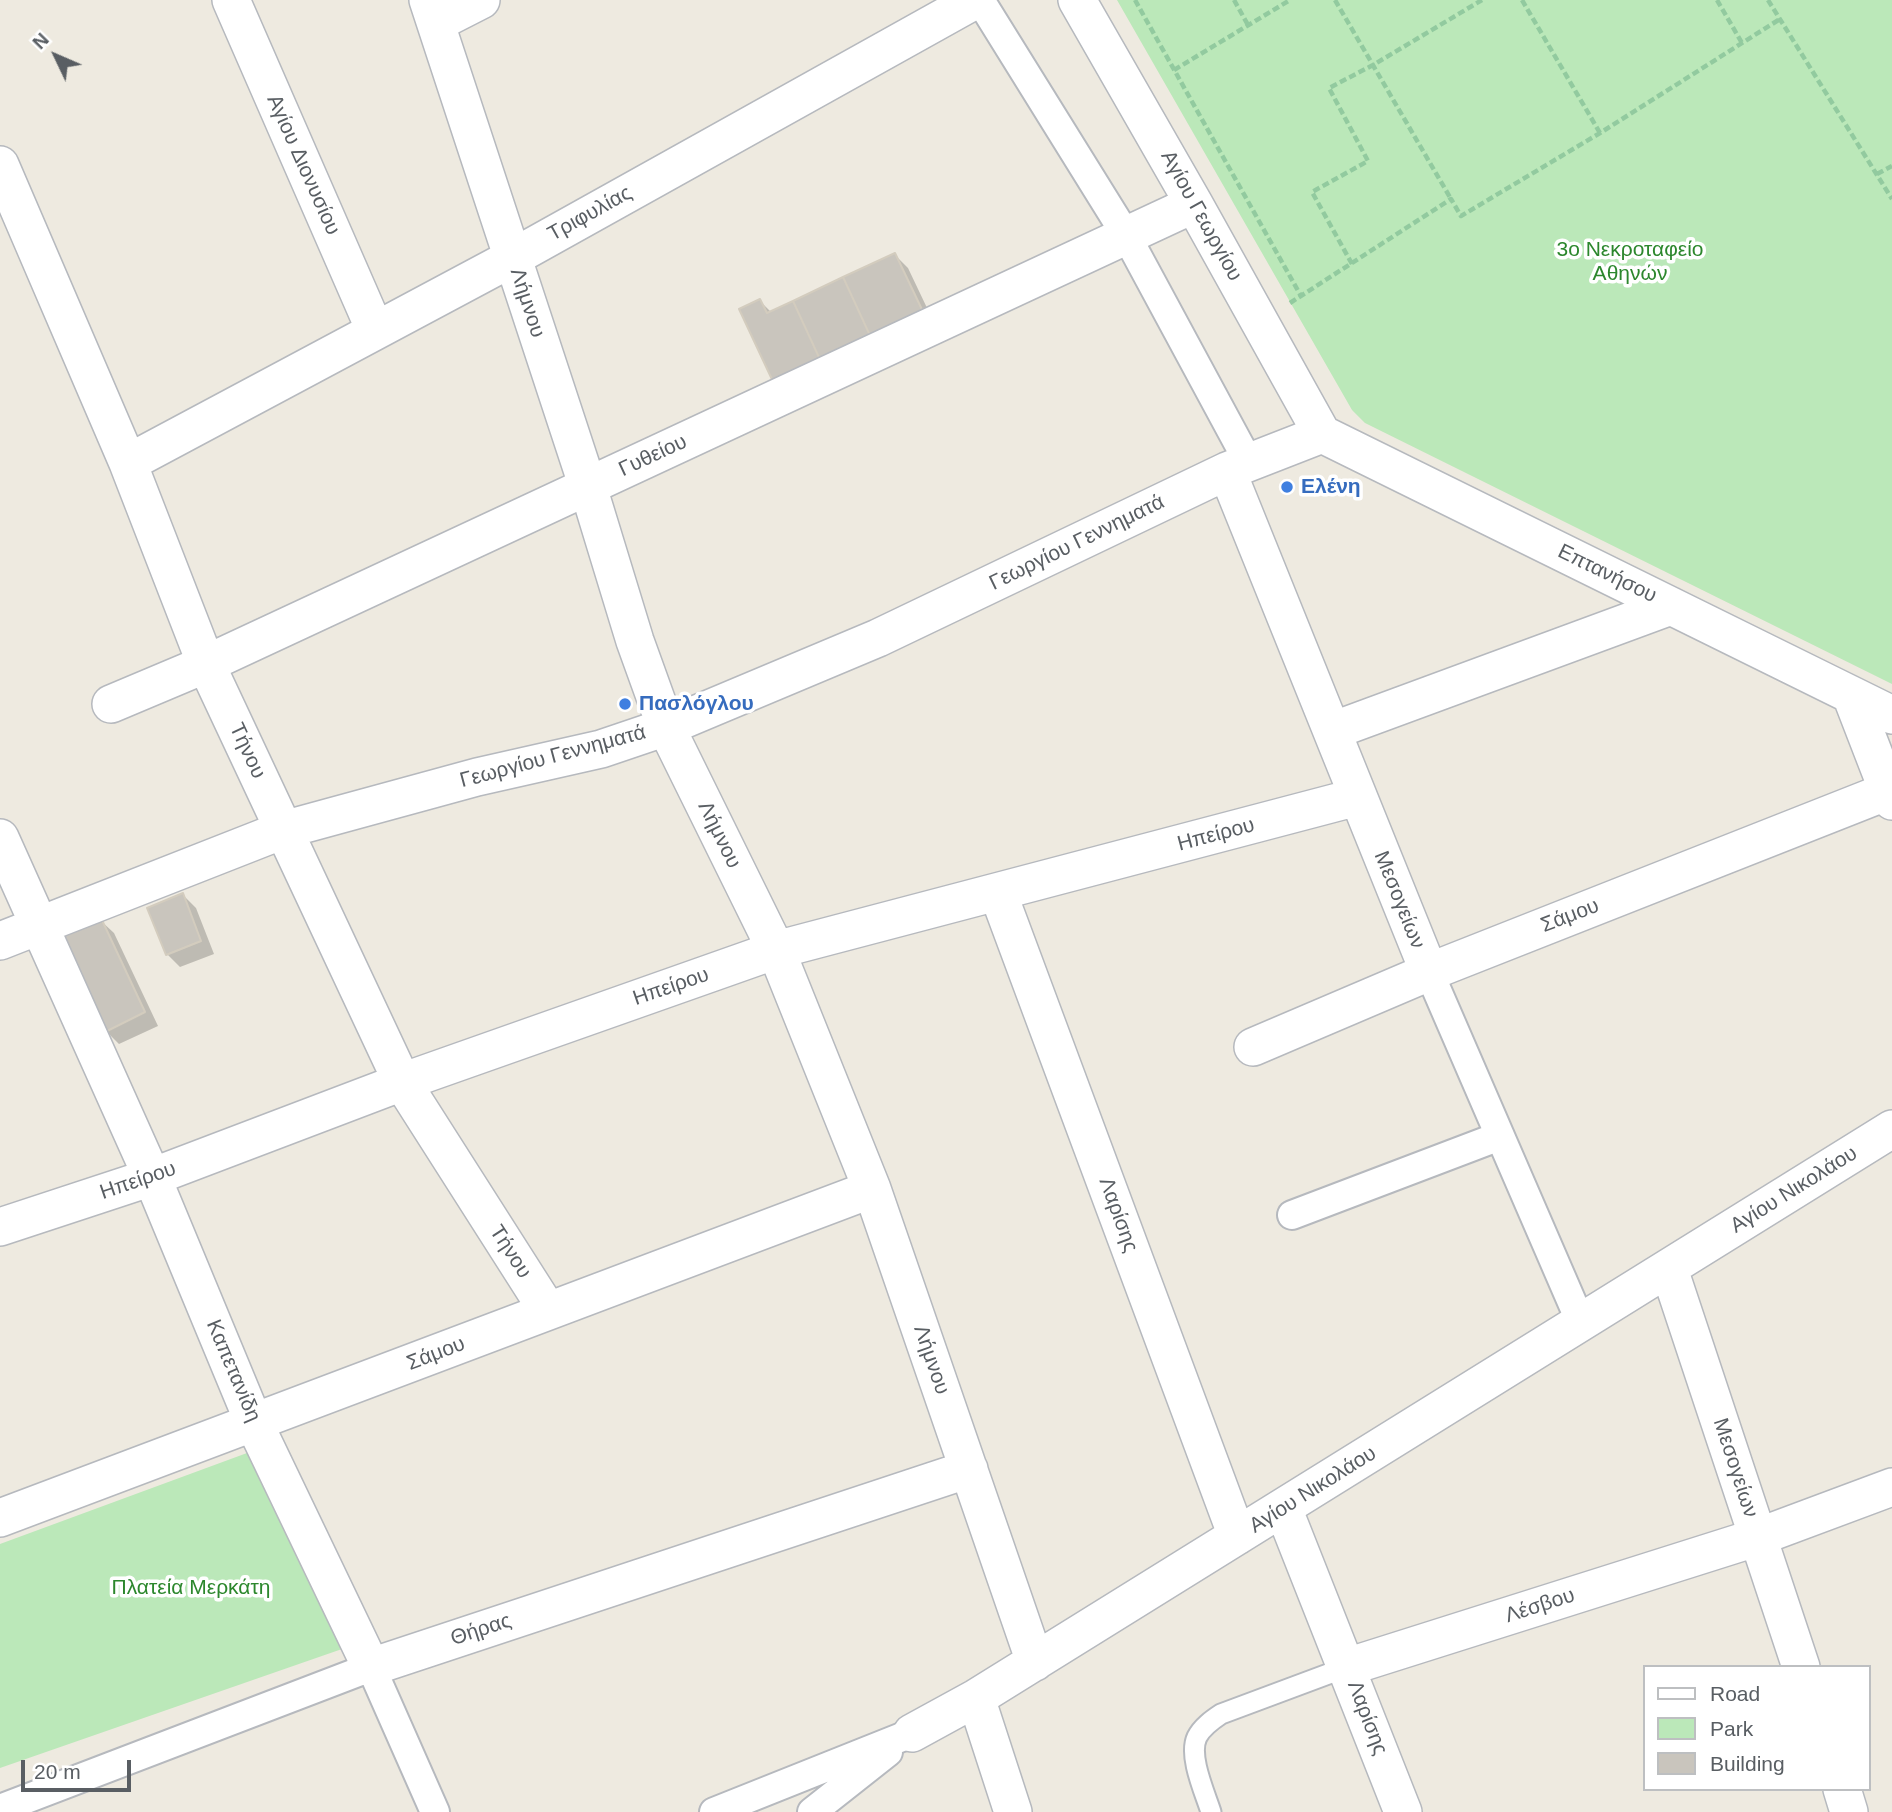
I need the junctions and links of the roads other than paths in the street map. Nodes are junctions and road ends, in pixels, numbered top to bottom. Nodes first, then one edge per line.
1 (231, 0) edge
2 (481, 0) edge
3 (977, 0) edge
4 (1077, 0) edge
5 (432, 12) edge
6 (0, 165) edge
7 (1194, 204) junction
8 (1125, 235) junction
9 (512, 258) junction
10 (375, 330) junction
11 (1322, 434) junction
12 (128, 463) junction
13 (1238, 467) junction
14 (588, 486) junction
15 (1671, 606) junction
16 (206, 664) junction
17 (1851, 695) junction
18 (111, 704) dead end
19 (1892, 715) edge
20 (666, 727) junction
21 (1332, 731) junction
22 (1890, 796) edge
23 (1357, 797) junction
24 (283, 830) junction
25 (0, 838) edge
26 (998, 893) junction
27 (38, 926) junction
28 (0, 941) edge
29 (776, 950) junction
30 (1429, 972) junction
31 (1253, 1047) dead end
32 (402, 1082) junction
33 (1892, 1129) edge
34 (1500, 1136) junction
35 (152, 1177) junction
36 (872, 1189) junction
37 (1292, 1215) dead end
38 (0, 1227) edge
39 (1669, 1269) junction
40 (548, 1311) junction
41 (1581, 1323) junction
42 (254, 1423) junction
43 (969, 1469) junction
44 (1892, 1487) edge
45 (1283, 1508) junction
46 (0, 1518) edge
47 (1237, 1536) junction
48 (1758, 1537) junction
49 (1035, 1662) junction
50 (1800, 1665) edge
51 (370, 1667) junction
52 (1347, 1667) junction
53 (976, 1698) junction
54 (912, 1733) junction
55 (1843, 1791) edge
56 (0, 1809) edge
57 (435, 1812) edge
58 (714, 1812) edge
59 (812, 1812) edge
60 (1013, 1812) edge
61 (1211, 1812) edge
62 (1403, 1812) edge
63 (1849, 1812) edge

1 - 10 street, Αγίου Διονυσίου
2 - 5 street
3 - 8 street
3 - 9 street, Τριφυλίας
4 - 7 street, Αγίου Γεωργίου
5 - 9 street, Λήμνου
6 - 12 street, Τήνου
7 - 8 street, Γυθείου
7 - 11 street, Αγίου Γεωργίου
8 - 13 street
8 - 14 street, Γυθείου
9 - 10 street, Τριφυλίας
9 - 14 street, Λήμνου
10 - 12 street, Τριφυλίας
11 - 13 street, Γεωργίου Γεννηματά
11 - 15 street, Επτανήσου
12 - 16 street, Τήνου
13 - 20 street, Γεωργίου Γεννηματά
13 - 21 street, Μεσογείων
14 - 16 street, Γυθείου
14 - 20 street, Λήμνου
15 - 17 street, Επτανήσου
15 - 21 street
16 - 18 street, Γυθείου
16 - 24 street, Τήνου
17 - 19 street, Επτανήσου
17 - 22 street
20 - 24 street, Γεωργίου Γεννηματά
20 - 29 street, Λήμνου
21 - 23 street, Μεσογείων
22 - 30 street, Σάμου
23 - 26 street, Ηπείρου
23 - 30 street, Μεσογείων
24 - 27 street, Γεωργίου Γεννηματά
24 - 32 street, Τήνου
25 - 27 street, Καπετανίδη
26 - 29 street, Ηπείρου
26 - 47 street, Λαρίσης
27 - 28 street, Γεωργίου Γεννηματά
27 - 35 street, Καπετανίδη
29 - 32 street, Ηπείρου
29 - 36 street, Λήμνου
30 - 31 street, Σάμου
30 - 34 street, Μεσογείων
32 - 35 street, Ηπείρου
32 - 40 street, Τήνου
33 - 39 street, Αγίου Νικολάου
34 - 37 street
34 - 41 street, Μεσογείων
35 - 38 street, Ηπείρου
35 - 42 street, Καπετανίδη
36 - 40 street, Σάμου
36 - 43 street, Λήμνου
39 - 41 street, Αγίου Νικολάου
39 - 48 street, Μεσογείων
40 - 42 street, Σάμου
41 - 45 street, Αγίου Νικολάου
42 - 46 street, Σάμου
42 - 51 street, Καπετανίδη
43 - 49 street, Λήμνου
43 - 51 street, Θήρας
44 - 48 street, Λέσβου
45 - 47 street, Αγίου Νικολάου
45 - 52 street, Λαρίσης
47 - 49 street, Αγίου Νικολάου
48 - 50 street, Μεσογείων
48 - 52 street, Λέσβου
49 - 53 street, Αγίου Νικολάου
51 - 56 street, Θήρας
51 - 57 street, Καπετανίδη
52 - 61 lane, Λέσβου
52 - 62 street, Λαρίσης
53 - 54 street, Αγίου Νικολάου
53 - 60 street
54 - 58 street, Αγίου Νικολάου
54 - 59 street
55 - 63 street

